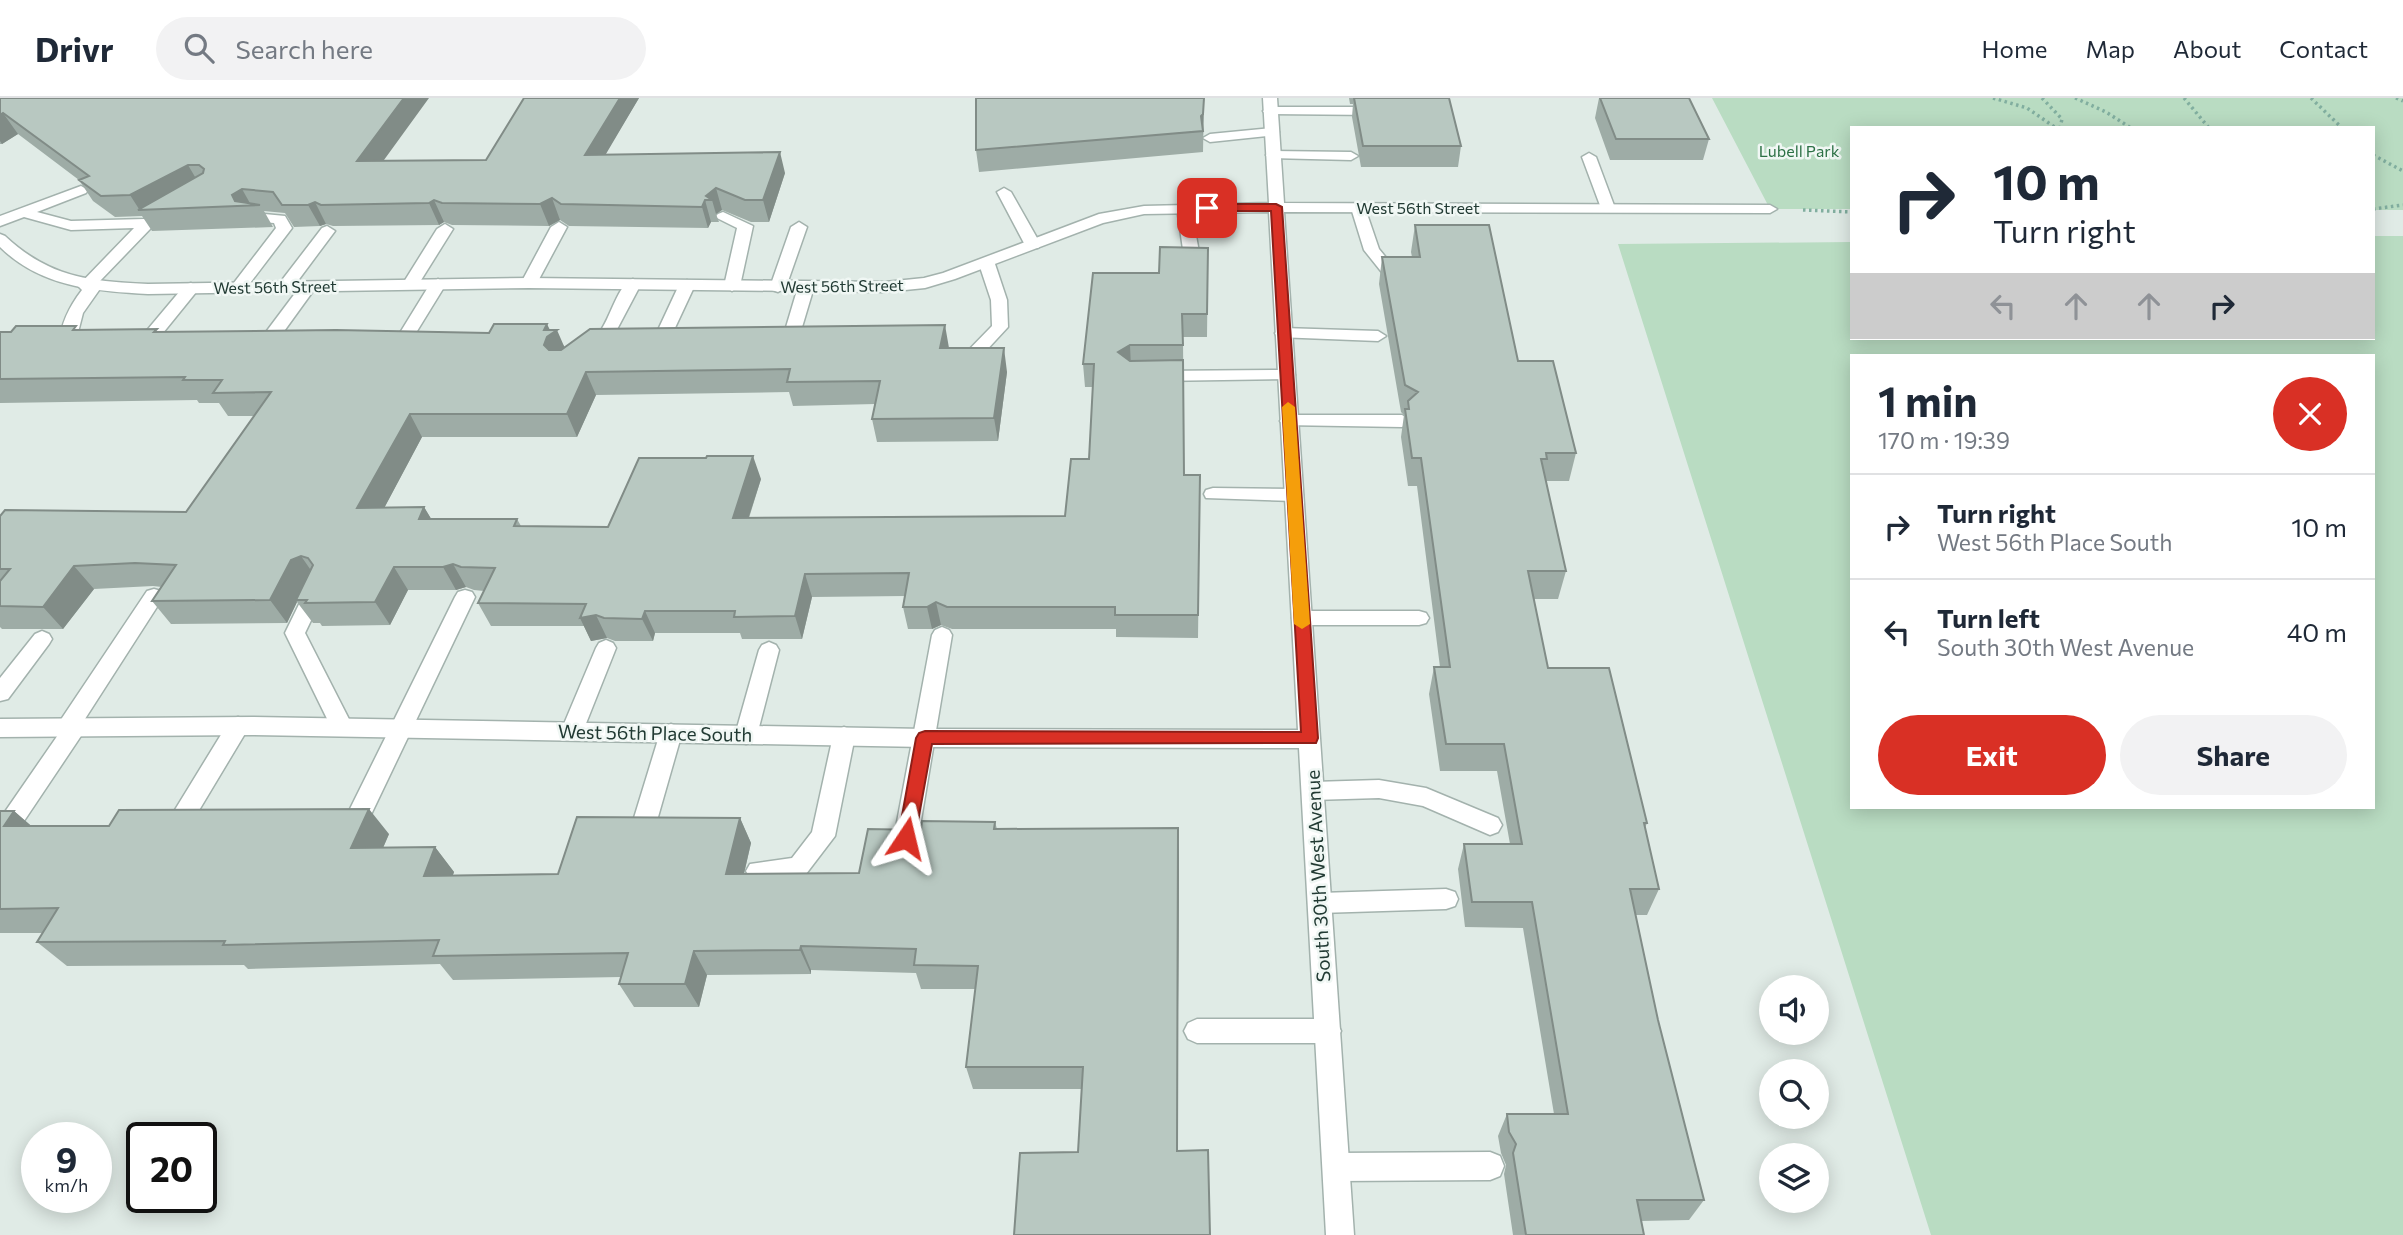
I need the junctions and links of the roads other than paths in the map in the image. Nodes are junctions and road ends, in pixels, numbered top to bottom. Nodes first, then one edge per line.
1 (1328, 98) edge
2 (1270, 104) edge
3 (1308, 111) junction
4 (1375, 111) edge
5 (1272, 132) junction
6 (1210, 138) dead end
7 (1273, 155) junction
8 (1351, 156) dead end
9 (1589, 158) dead end
10 (81, 190) edge
11 (1004, 192) dead end
12 (183, 205) edge
13 (1276, 207) junction
14 (1184, 208) junction
15 (1358, 208) junction
16 (1608, 208) junction
17 (1770, 209) road end
18 (24, 212) junction
19 (723, 217) edge
20 (254, 218) edge
21 (0, 221) edge
22 (147, 224) junction
23 (559, 227) edge
24 (799, 227) dead end
25 (445, 229) edge
26 (327, 230) edge
27 (0, 239) edge
28 (1033, 245) junction
29 (1193, 263) edge
30 (987, 264) junction
31 (1394, 277) edge
32 (529, 283) junction
33 (438, 284) junction
34 (633, 284) junction
35 (410, 285) junction
36 (687, 285) junction
37 (90, 286) junction
38 (733, 286) junction
39 (308, 287) junction
40 (806, 287) junction
41 (191, 288) junction
42 (239, 288) junction
43 (285, 288) junction
44 (778, 288) junction
45 (1283, 334) junction
46 (1378, 336) dead end
47 (67, 344) edge
48 (789, 344) edge
49 (144, 345) edge
50 (659, 345) edge
51 (263, 348) edge
52 (398, 349) edge
53 (575, 359) edge
54 (964, 364) edge
55 (1286, 375) junction
56 (1144, 376) edge
57 (1289, 421) junction
58 (1402, 421) dead end
59 (1213, 494) dead end
60 (1294, 495) junction
61 (316, 589) edge
62 (154, 596) edge
63 (466, 597) dead end
64 (1302, 618) junction
65 (1419, 618) dead end
66 (942, 635) dead end
67 (42, 639) dead end
68 (606, 648) dead end
69 (769, 650) dead end
70 (0, 693) edge
71 (238, 726) junction
72 (71, 727) junction
73 (342, 727) junction
74 (0, 728) edge
75 (400, 728) junction
76 (572, 731) junction
77 (671, 733) junction
78 (746, 735) junction
79 (844, 736) junction
80 (925, 738) junction
81 (1310, 738) junction
82 (1313, 791) junction
83 (181, 820) edge
84 (355, 823) edge
85 (1490, 825) dead end
86 (8, 826) edge
87 (642, 831) edge
88 (906, 838) edge
89 (758, 871) edge
90 (1446, 899) dead end
91 (1320, 904) junction
92 (1197, 1031) dead end
93 (1328, 1031) junction
94 (1490, 1166) dead end
95 (1337, 1167) junction
96 (1340, 1235) edge

1 - 3 street
2 - 3 street
2 - 5 street, South 30th West Avenue
3 - 4 street
5 - 6 street
5 - 7 street, South 30th West Avenue
7 - 8 street
7 - 13 street, South 30th West Avenue
9 - 16 street
10 - 18 street
11 - 28 street
12 - 22 street
13 - 14 street, West 56th Street
13 - 15 street, West 56th Street
13 - 45 street, South 30th West Avenue
14 - 28 street, West 56th Street
14 - 29 street
15 - 16 street, West 56th Street
15 - 31 street
16 - 17 street, West 56th Street
18 - 21 street
18 - 22 street
19 - 38 street
20 - 42 street
22 - 37 street
23 - 32 street
24 - 44 street
25 - 35 street
26 - 43 street
27 - 37 street, West 56th Street
28 - 30 street, West 56th Street
30 - 40 street, West 56th Street
30 - 54 street
32 - 33 street, West 56th Street
32 - 34 street, West 56th Street
33 - 35 street, West 56th Street
33 - 52 street
34 - 36 street, West 56th Street
34 - 53 street
35 - 39 street, West 56th Street
36 - 38 street, West 56th Street
36 - 50 street
37 - 41 street, West 56th Street
37 - 47 street
38 - 44 street, West 56th Street
39 - 43 street, West 56th Street
39 - 51 street
40 - 44 street, West 56th Street
40 - 48 street
41 - 42 street, West 56th Street
41 - 49 street
42 - 43 street, West 56th Street
45 - 46 street
45 - 55 street, South 30th West Avenue
55 - 56 street
55 - 57 street, South 30th West Avenue
57 - 58 street
57 - 60 street, South 30th West Avenue
59 - 60 street
60 - 64 street, South 30th West Avenue
61 - 73 street
62 - 72 street
63 - 75 street
64 - 65 street
64 - 81 street, South 30th West Avenue
66 - 80 street
67 - 70 street
68 - 76 street
69 - 78 street
71 - 72 street, West 56th Place South
71 - 73 street, West 56th Place South
71 - 83 street
72 - 74 street, West 56th Place South
72 - 86 street
73 - 75 street, West 56th Place South
75 - 76 street, West 56th Place South
75 - 84 street
76 - 77 street, West 56th Place South
77 - 78 street, West 56th Place South
77 - 87 street
78 - 79 street, West 56th Place South
79 - 80 street, West 56th Place South
79 - 89 street
80 - 81 street, West 56th Place South
80 - 88 street
81 - 82 street, South 30th West Avenue
82 - 85 street
82 - 91 street, South 30th West Avenue
90 - 91 street
91 - 93 street, South 30th West Avenue
92 - 93 street
93 - 95 street, South 30th West Avenue
94 - 95 street
95 - 96 street, South 30th West Avenue

